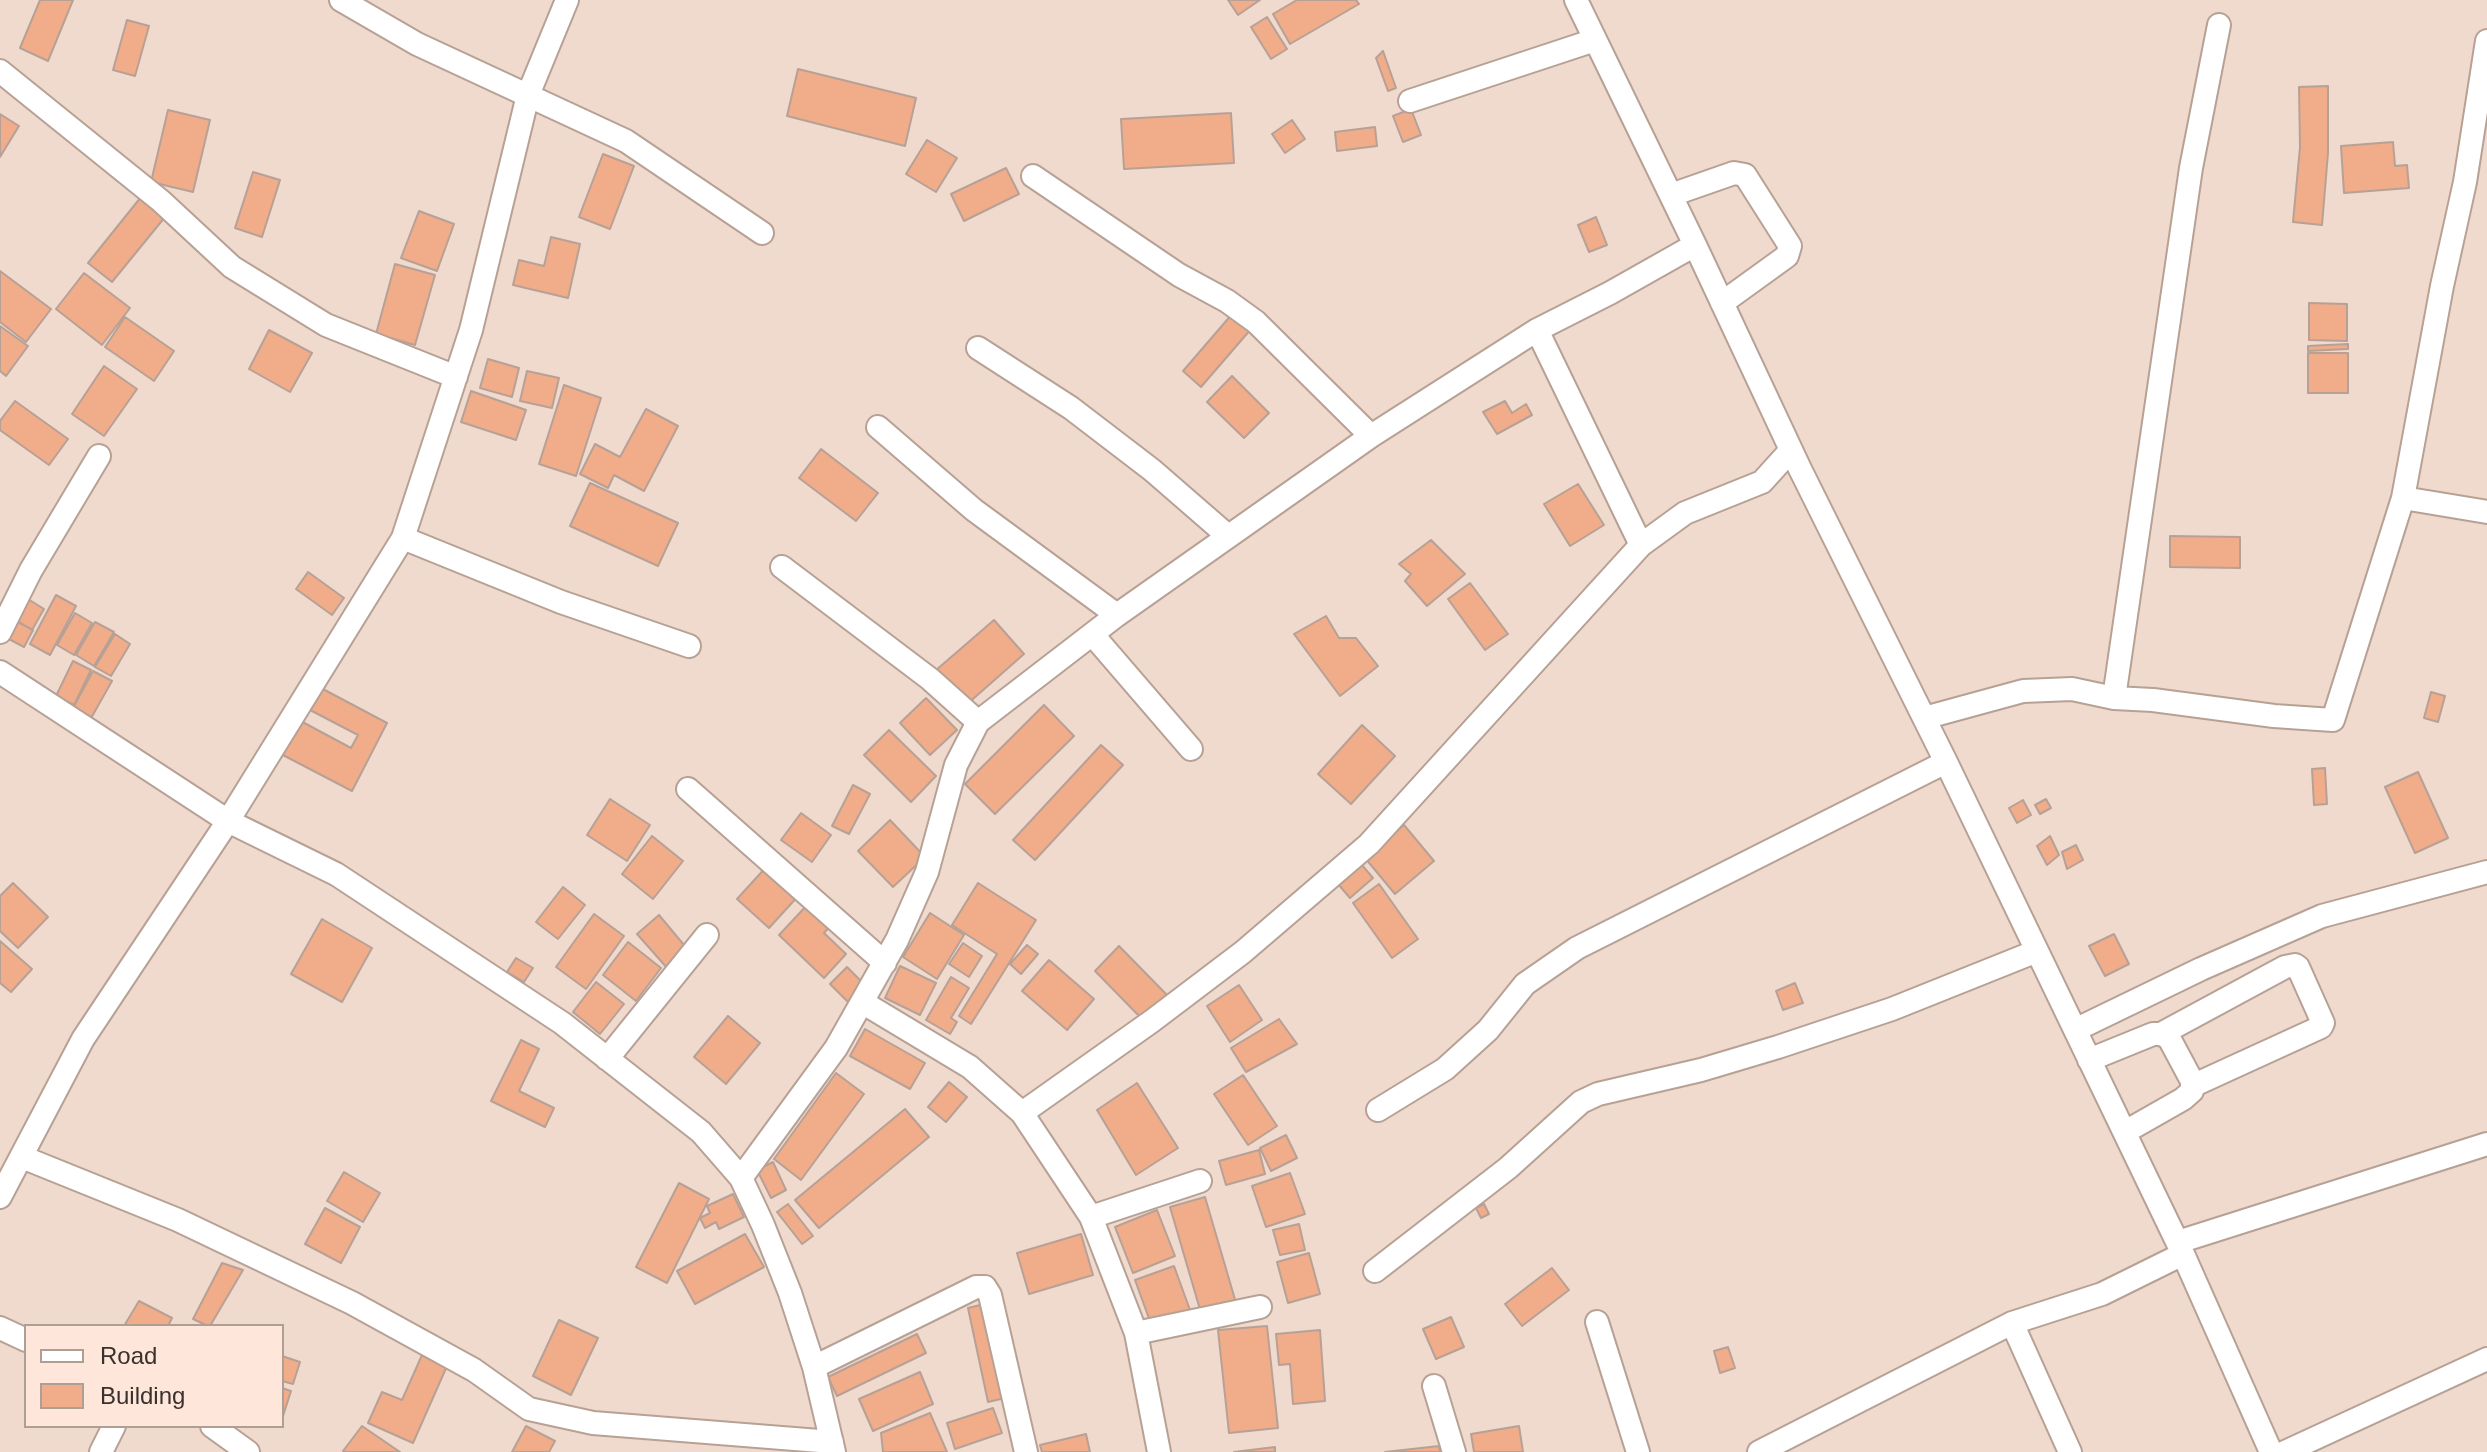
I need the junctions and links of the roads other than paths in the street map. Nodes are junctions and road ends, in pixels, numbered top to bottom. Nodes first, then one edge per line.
1 (341, 0) edge
2 (567, 0) edge
3 (1576, 0) edge
4 (2219, 25) dead end
5 (1595, 40) junction
6 (2487, 41) edge
7 (0, 71) edge
8 (528, 95) junction
9 (1410, 101) dead end
10 (1033, 176) dead end
11 (1671, 195) junction
12 (762, 233) dead end
13 (1695, 245) junction
14 (1722, 303) junction
15 (1537, 330) junction
16 (978, 348) dead end
17 (456, 377) junction
18 (878, 427) dead end
19 (1371, 436) junction
20 (1791, 450) junction
21 (99, 456) dead end
22 (2403, 498) junction
23 (2487, 512) edge
24 (1228, 536) junction
25 (403, 538) junction
26 (1641, 545) junction
27 (782, 567) dead end
28 (1117, 615) junction
29 (0, 632) edge
30 (1092, 634) junction
31 (689, 646) dead end
32 (0, 672) edge
33 (2114, 698) junction
34 (1924, 718) junction
35 (978, 722) junction
36 (1191, 749) dead end
37 (1946, 762) junction
38 (688, 789) dead end
39 (228, 821) junction
40 (2487, 872) edge
41 (707, 935) dead end
42 (2037, 951) junction
43 (885, 963) junction
44 (862, 1002) junction
45 (2075, 1030) junction
46 (2161, 1034) junction
47 (607, 1059) junction
48 (2089, 1060) junction
49 (2192, 1086) junction
50 (1378, 1110) dead end
51 (1022, 1113) junction
52 (2125, 1132) junction
53 (2487, 1144) edge
54 (22, 1157) junction
55 (741, 1178) junction
56 (1200, 1181) dead end
57 (2, 1188) edge
58 (1091, 1217) junction
59 (2181, 1248) junction
60 (1375, 1271) dead end
61 (1260, 1307) dead end
62 (1597, 1322) dead end
63 (2012, 1323) junction
64 (0, 1328) edge
65 (1136, 1333) junction
66 (24, 1339) edge
67 (2487, 1359) edge
68 (814, 1367) junction
69 (1434, 1386) dead end
70 (113, 1428) edge
71 (215, 1428) edge
72 (833, 1447) edge
73 (101, 1452) edge
74 (248, 1452) edge
75 (1026, 1452) edge
76 (1159, 1452) edge
77 (1454, 1452) edge
78 (1638, 1452) edge
79 (1759, 1452) edge
80 (2070, 1452) edge
81 (2271, 1452) edge
82 (2285, 1452) edge

1 - 8 street
2 - 8 street
3 - 5 street
4 - 33 street
5 - 9 street
5 - 11 street
6 - 22 street
7 - 17 street
8 - 12 street
8 - 17 street
10 - 19 street
11 - 13 street
11 - 14 street
13 - 14 street
13 - 15 street
14 - 20 street
15 - 19 street
15 - 26 street
16 - 24 street
17 - 25 street
18 - 28 street
19 - 24 street
20 - 26 street
20 - 34 street
21 - 29 street
22 - 23 street
22 - 33 street
24 - 28 street
25 - 31 street
25 - 39 street
26 - 51 street
27 - 35 street
28 - 30 street
30 - 35 street
30 - 36 street
32 - 39 street
33 - 34 street
34 - 37 street
35 - 43 street
37 - 42 street
37 - 50 street
38 - 43 street
39 - 47 street
39 - 54 street
40 - 45 street
41 - 47 street
42 - 45 street
42 - 60 street
43 - 44 street
44 - 51 street
44 - 55 street
45 - 48 street
46 - 48 street
46 - 49 street
46 - 49 street
47 - 55 street
48 - 52 street
49 - 52 street
51 - 58 street
52 - 59 street
53 - 59 street
54 - 57 street
54 - 72 street
55 - 68 street
56 - 58 street
58 - 65 street
59 - 63 street
59 - 81 street
61 - 65 street
62 - 78 street
63 - 79 street
63 - 80 street
64 - 66 street
65 - 76 street
67 - 82 street
68 - 72 street
68 - 75 street
69 - 77 street
70 - 73 street
71 - 74 street

